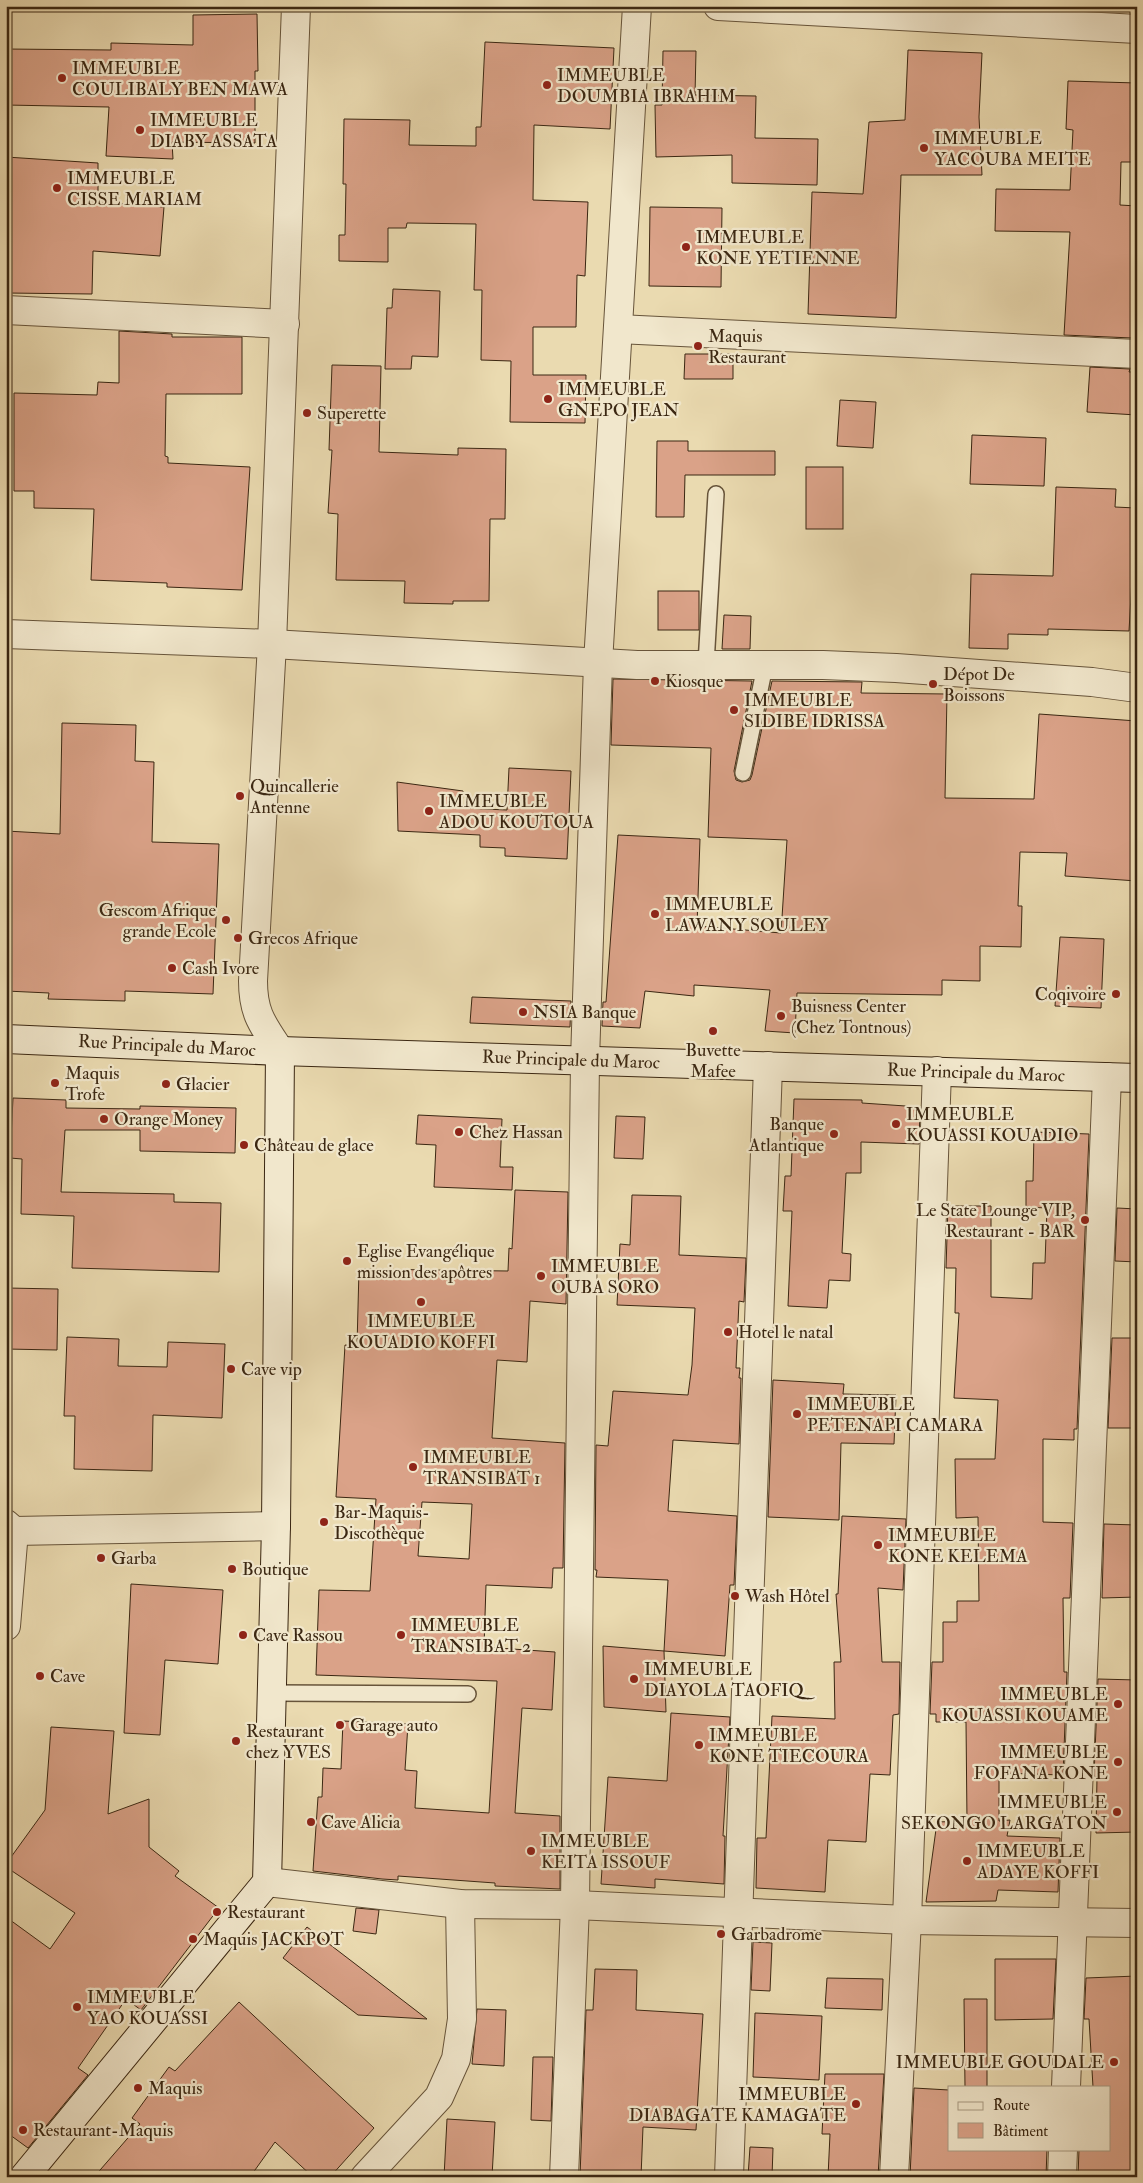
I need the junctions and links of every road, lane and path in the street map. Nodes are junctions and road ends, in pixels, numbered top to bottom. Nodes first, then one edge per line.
1 (296, 6) edge
2 (637, 6) edge
3 (718, 6) edge
4 (888, 11) edge
5 (1137, 29) edge
6 (6, 310) edge
7 (285, 324) junction
8 (618, 329) junction
9 (1137, 354) edge
10 (716, 494) dead end
11 (6, 634) edge
12 (272, 644) junction
13 (598, 663) junction
14 (706, 664) junction
15 (765, 666) junction
16 (1137, 688) edge
17 (743, 773) dead end
18 (6, 1039) edge
19 (280, 1051) junction
20 (585, 1060) junction
21 (768, 1066) junction
22 (937, 1071) junction
23 (1107, 1077) junction
24 (1137, 1078) edge
25 (276, 1526) junction
26 (10, 1528) edge
27 (6, 1626) edge
28 (272, 1693) junction
29 (468, 1694) dead end
30 (267, 1882) junction
31 (460, 1904) junction
32 (575, 1906) junction
33 (739, 1914) junction
34 (907, 1920) junction
35 (1074, 1922) junction
36 (1137, 1923) edge
37 (1066, 2086) edge
38 (1063, 2150) edge
39 (24, 2177) edge
40 (365, 2177) edge
41 (564, 2177) edge
42 (729, 2177) edge
43 (894, 2177) edge
44 (1062, 2177) edge

1 - 7 street
2 - 8 street
3 - 4 street
4 - 5 street
6 - 7 street
7 - 12 street
8 - 9 street
8 - 13 street
10 - 14 lane
11 - 12 street
12 - 13 street
12 - 19 street
13 - 14 street
13 - 20 street
14 - 15 street
15 - 16 street
15 - 17 lane
18 - 19 street, Rue Principale du Maroc
19 - 20 street, Rue Principale du Maroc
19 - 25 street
20 - 21 street, Rue Principale du Maroc
20 - 32 street
21 - 22 street, Rue Principale du Maroc
21 - 33 street
22 - 23 street, Rue Principale du Maroc
22 - 34 street
23 - 24 street, Rue Principale du Maroc
23 - 35 street
25 - 26 street
25 - 28 street
26 - 27 street
28 - 29 lane
28 - 30 street
30 - 31 street
30 - 39 street
31 - 32 street
31 - 40 street
32 - 33 street
32 - 41 street
33 - 34 street
33 - 42 street
34 - 35 street
34 - 43 street
35 - 36 street
35 - 37 street
38 - 44 street

